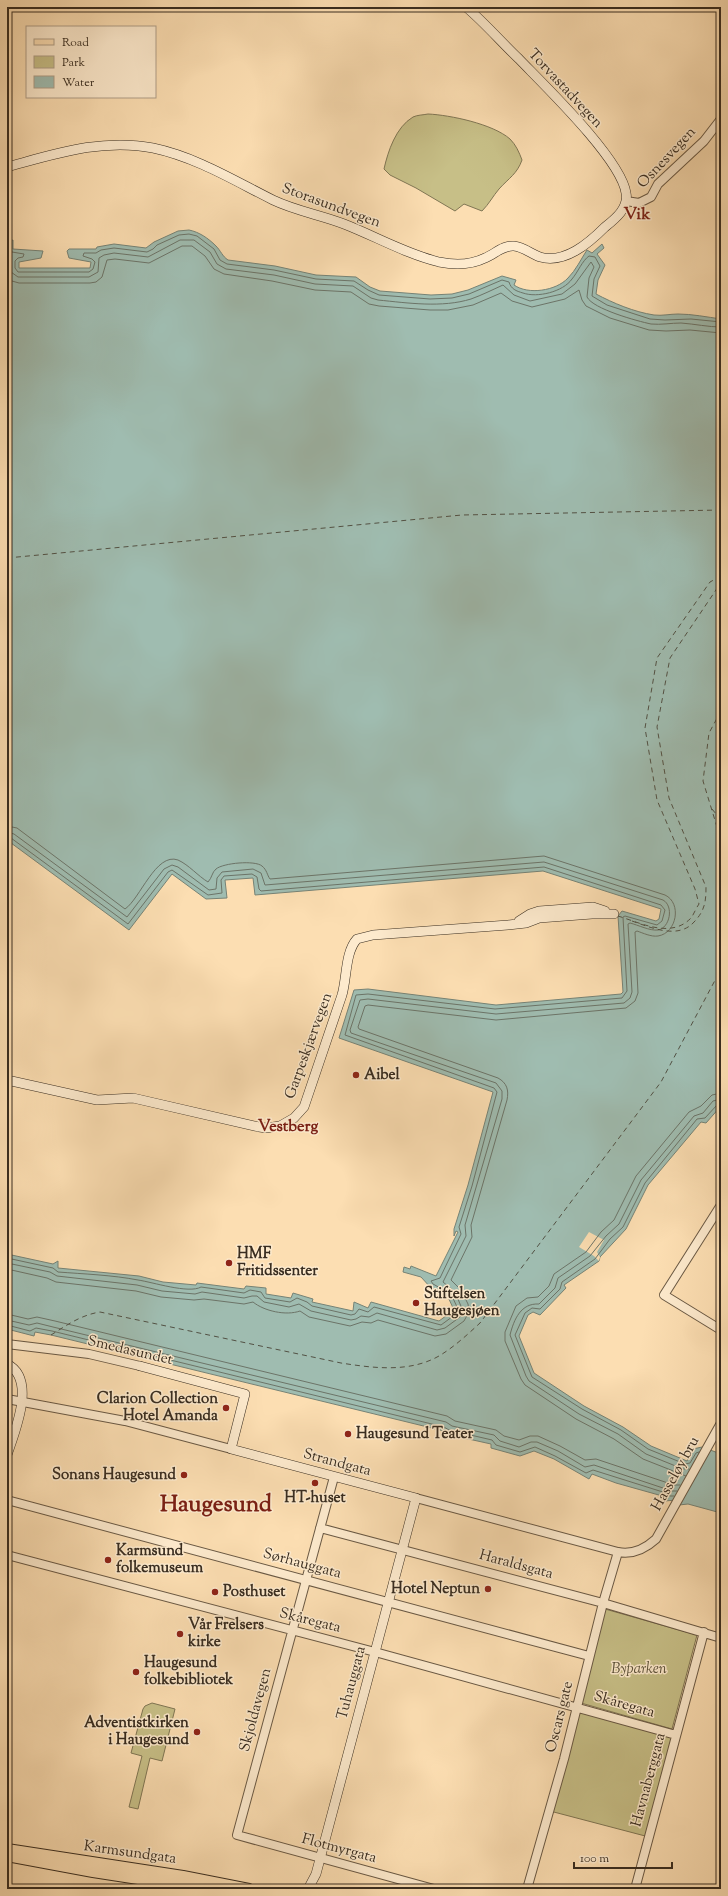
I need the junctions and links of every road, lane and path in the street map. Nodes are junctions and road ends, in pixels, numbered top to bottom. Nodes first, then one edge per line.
1 (466, 7) edge
2 (721, 119) edge
3 (7, 168) edge
4 (626, 201) junction
5 (616, 915) dead end
6 (7, 1080) edge
7 (721, 1205) edge
8 (721, 1330) edge
9 (7, 1344) edge
10 (7, 1364) edge
11 (140, 1366) joint
12 (22, 1398) junction
13 (7, 1399) edge
14 (721, 1423) edge
15 (231, 1449) junction
16 (7, 1455) edge
17 (334, 1477) junction
18 (416, 1498) junction
19 (7, 1500) edge
20 (320, 1528) junction
21 (656, 1539) joint
22 (402, 1550) junction
23 (618, 1552) junction
24 (7, 1555) edge
25 (306, 1580) junction
26 (388, 1601) junction
27 (603, 1603) junction
28 (292, 1631) junction
29 (704, 1632) junction
30 (721, 1638) edge
31 (375, 1652) junction
32 (589, 1656) junction
33 (577, 1706) junction
34 (676, 1735) junction
35 (237, 1835) joint
36 (7, 1849) edge
37 (7, 1856) edge
38 (320, 1858) junction
39 (316, 1874) junction
40 (204, 1889) edge
41 (249, 1889) edge
42 (308, 1889) edge
43 (316, 1889) edge
44 (434, 1889) edge
45 (527, 1889) edge
46 (635, 1889) edge

1 - 4 main road, Torvastadvegen
2 - 4 street, Osnesvegen
3 - 4 main road, Storasundvegen
5 - 6 main road, Garpeskjærvegen
7 - 8 street
9 - 11 street, Smedasundet
10 - 12 main road
11 - 15 main road, Smedasundet
12 - 13 street, Strandgata
12 - 15 street, Strandgata
12 - 16 main road
14 - 21 street, Hasseløy bru
15 - 17 main road, Strandgata
17 - 18 main road, Strandgata
17 - 20 street, Skjoldavegen
18 - 22 main road, Tuhauggata
18 - 23 street, Strandgata
19 - 25 street, Sørhauggata
20 - 22 street, Haraldsgata
20 - 25 street, Skjoldavegen
21 - 23 street, Strandgata
22 - 26 main road, Tuhauggata
22 - 27 street, Haraldsgata
23 - 27 street, Oscars gate
24 - 28 street, Skåregata
25 - 26 street, Sørhauggata
25 - 28 street, Skjoldavegen
26 - 31 main road, Tuhauggata
26 - 32 street, Sørhauggata
27 - 29 street, Haraldsgata
27 - 32 street, Oscars gate
28 - 31 street, Skåregata
28 - 35 street, Skjoldavegen
29 - 30 street, Haraldsgata
29 - 34 street, Havnaberggata
31 - 33 street, Skåregata
31 - 38 main road, Tuhauggata
32 - 33 street, Oscars gate
33 - 34 street, Skåregata
33 - 45 street, Oscars gate
34 - 46 street, Havnaberggata
35 - 38 street, Flotmyrgata
36 - 41 main road, Karmsundgata
37 - 40 main road, Karmsundgata
38 - 39 main road, Tuhauggata
38 - 44 street, Flotmyrgata
39 - 42 main road, Tuhauggata
39 - 43 main road, Tuhauggata

